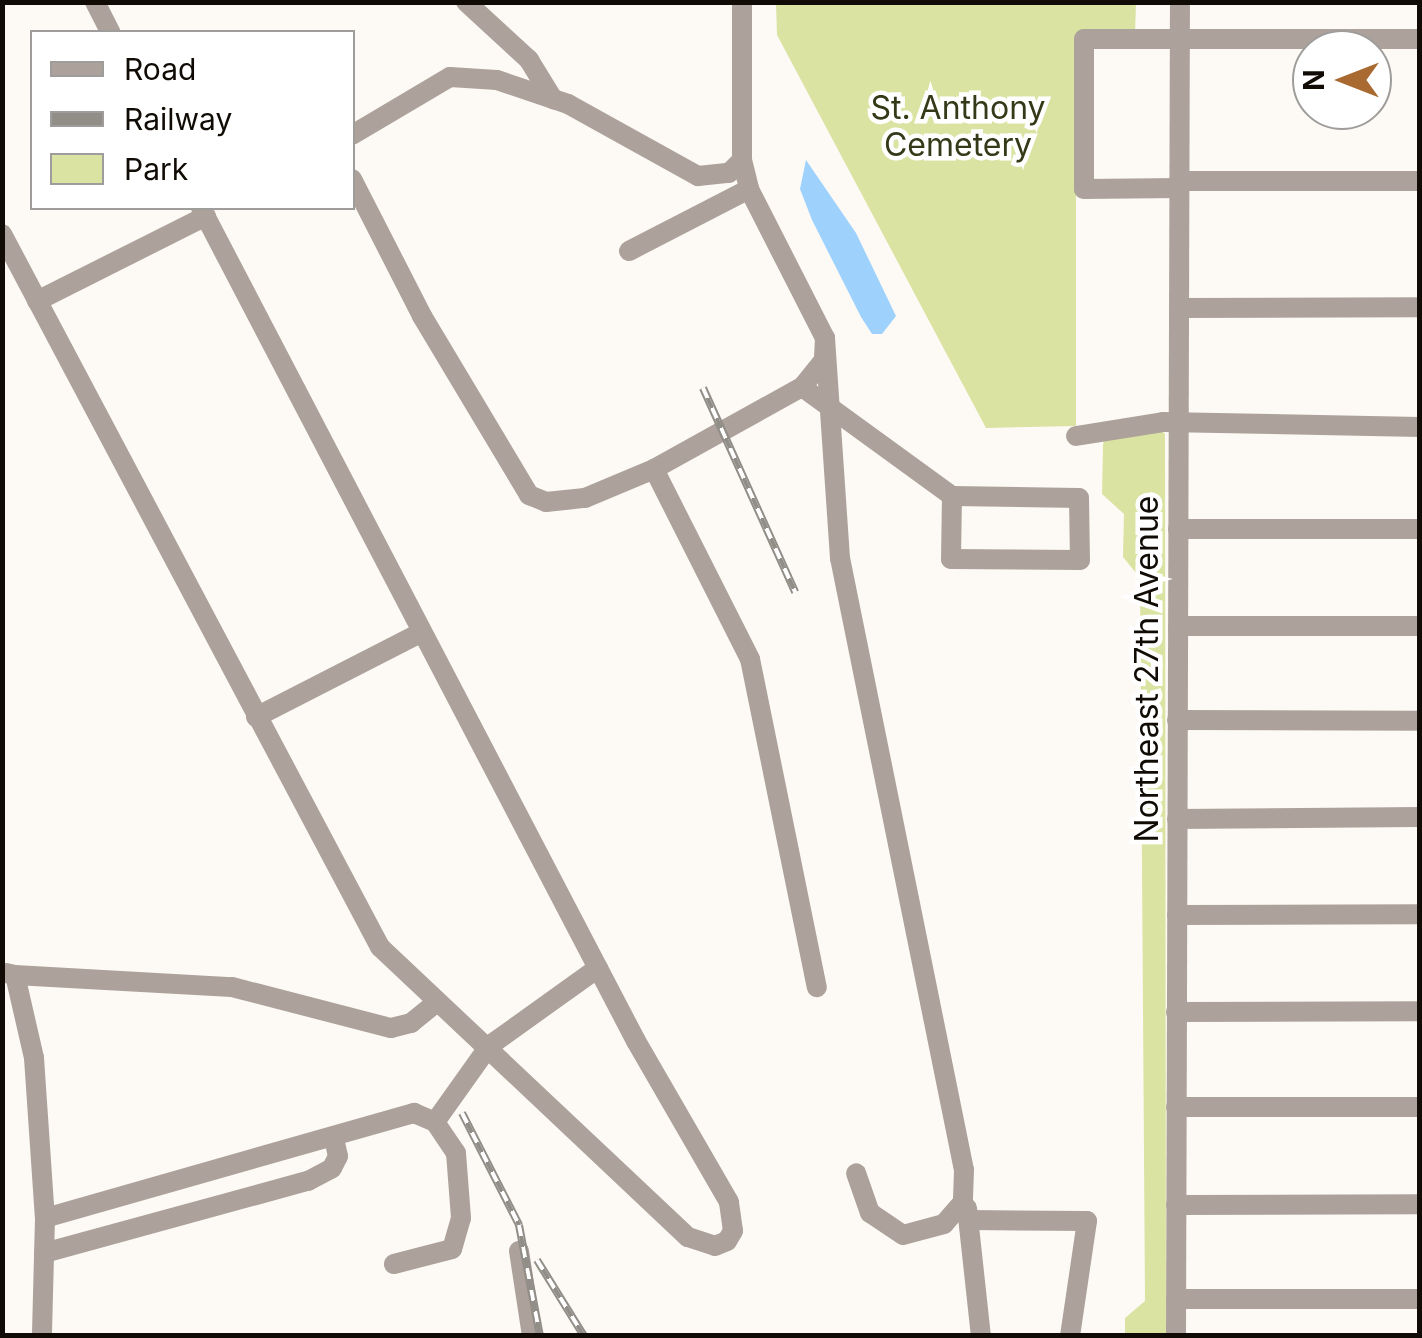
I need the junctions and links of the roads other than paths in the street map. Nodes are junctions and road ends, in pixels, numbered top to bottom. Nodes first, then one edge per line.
1 (95, 2) edge
2 (466, 2) edge
3 (742, 2) edge
4 (1180, 2) edge
5 (109, 30) edge
6 (1180, 39) junction
7 (1420, 39) edge
8 (553, 99) junction
9 (355, 134) edge
10 (742, 160) junction
11 (1420, 181) edge
12 (355, 185) edge
13 (1180, 185) junction
14 (748, 189) junction
15 (204, 212) edge
16 (2, 234) edge
17 (629, 251) dead end
18 (37, 301) junction
19 (1420, 307) edge
20 (1178, 308) junction
21 (825, 338) junction
22 (802, 388) junction
23 (834, 408) junction
24 (1178, 427) junction
25 (1420, 428) edge
26 (1076, 436) dead end
27 (654, 469) junction
28 (952, 496) junction
29 (1178, 529) junction
30 (1420, 529) edge
31 (1178, 626) junction
32 (1420, 626) edge
33 (422, 632) junction
34 (256, 717) junction
35 (1177, 720) junction
36 (1420, 721) edge
37 (1420, 817) edge
38 (1177, 818) junction
39 (1176, 914) junction
40 (1420, 914) edge
41 (598, 968) junction
42 (9, 973) edge
43 (818, 987) dead end
44 (437, 1002) junction
45 (1176, 1012) junction
46 (1420, 1012) edge
47 (489, 1046) junction
48 (1176, 1107) junction
49 (1420, 1107) edge
50 (435, 1122) junction
51 (334, 1138) junction
52 (856, 1172) dead end
53 (965, 1188) junction
54 (1176, 1204) junction
55 (1420, 1204) edge
56 (44, 1218) junction
57 (968, 1220) junction
58 (518, 1251) dead end
59 (44, 1253) junction
60 (394, 1264) dead end
61 (1176, 1299) junction
62 (1420, 1299) edge
63 (42, 1336) edge
64 (532, 1336) edge
65 (981, 1336) edge
66 (1070, 1336) edge
67 (1176, 1336) edge

1 - 5 street
2 - 8 street
3 - 10 street
4 - 6 street, Northeast 27th Avenue
6 - 7 street
6 - 13 street, Northeast 27th Avenue
6 - 13 street
8 - 9 street
8 - 10 street
10 - 14 street
11 - 13 street
12 - 27 street
13 - 20 street, Northeast 27th Avenue
14 - 17 street
14 - 21 street
15 - 18 street
15 - 33 street
16 - 18 street
18 - 34 street
19 - 20 street
20 - 24 street, Northeast 27th Avenue
21 - 22 street
21 - 23 street
22 - 23 street
22 - 27 street
23 - 28 street
23 - 53 street
24 - 25 street
24 - 26 street
24 - 29 street, Northeast 27th Avenue
27 - 43 street
28 - 28 street
29 - 30 street
29 - 31 street, Northeast 27th Avenue
31 - 32 street
31 - 35 street, Northeast 27th Avenue
33 - 34 street
33 - 41 street
34 - 44 street
35 - 36 street
35 - 38 street, Northeast 27th Avenue
37 - 38 street
38 - 39 street, Northeast 27th Avenue
39 - 40 street
39 - 45 street, Northeast 27th Avenue
41 - 47 street
41 - 47 street
42 - 44 street
42 - 56 street
44 - 47 street
45 - 46 street
45 - 48 street, Northeast 27th Avenue
47 - 50 street
48 - 49 street
48 - 54 street, Northeast 27th Avenue
50 - 51 street
50 - 60 street
51 - 56 street
51 - 59 street
52 - 53 street
53 - 57 street
54 - 55 street
54 - 61 street, Northeast 27th Avenue
56 - 59 street
57 - 65 street
57 - 66 street
58 - 64 street
59 - 63 street
61 - 62 street
61 - 67 street, Northeast 27th Avenue

